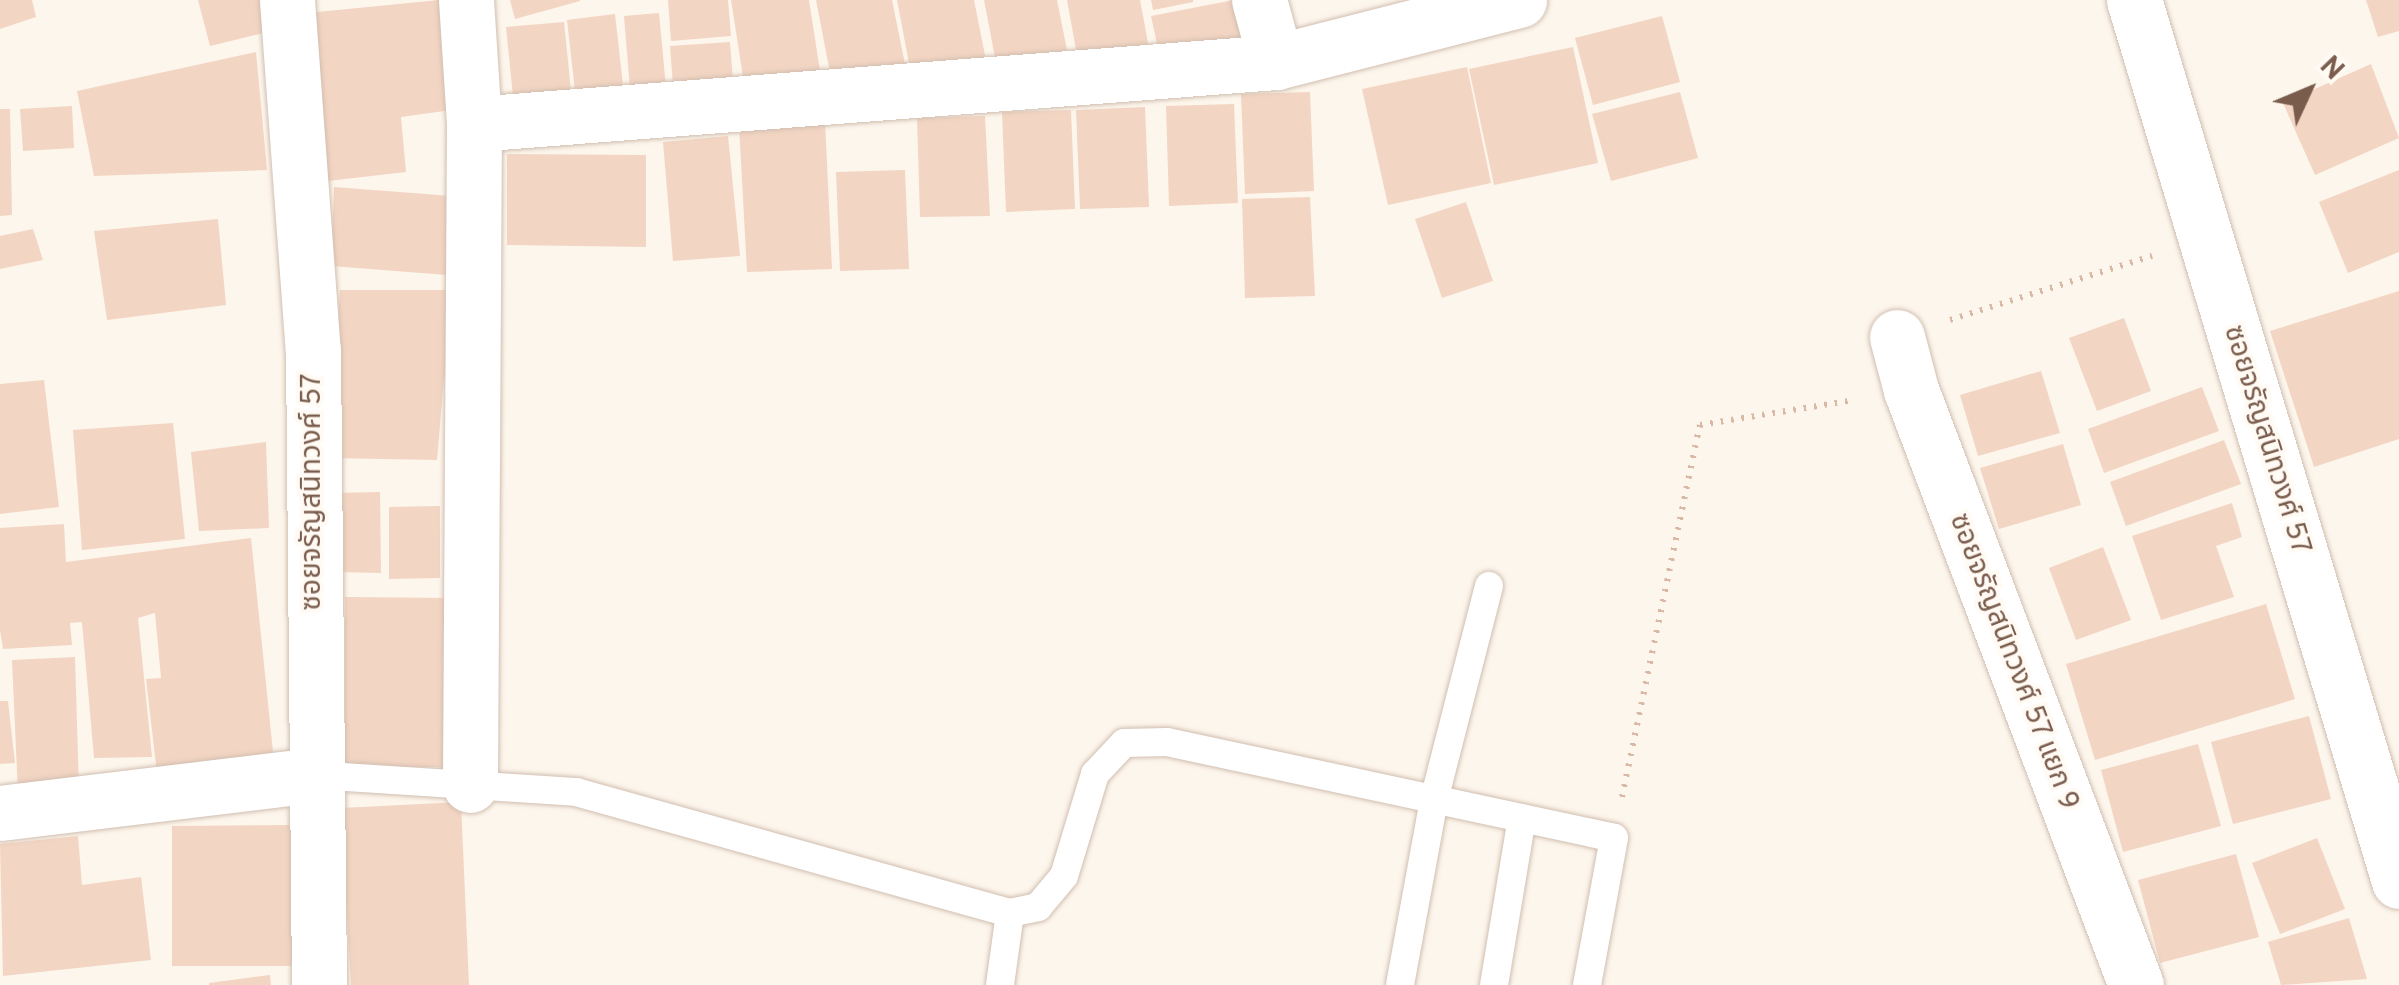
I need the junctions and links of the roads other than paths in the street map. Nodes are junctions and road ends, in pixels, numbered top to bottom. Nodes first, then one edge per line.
1 (287, 0) edge
2 (466, 0) edge
3 (1259, 0) edge
4 (1519, 0) edge
5 (2134, 0) edge
6 (1276, 62) junction
7 (474, 124) junction
8 (1897, 336) road end
9 (1489, 586) dead end
10 (314, 776) junction
11 (470, 786) junction
12 (1434, 800) junction
13 (0, 813) edge
14 (1522, 818) junction
15 (2399, 881) edge
16 (1010, 913) junction
17 (319, 985) edge
18 (1000, 985) edge
19 (1400, 985) edge
20 (1494, 985) edge
21 (1587, 985) edge
22 (2136, 985) edge

1 - 10 street, ซอยจรัญสนิทวงศ์ 57
2 - 7 street
3 - 6 street
4 - 6 street
5 - 15 street, ซอยจรัญสนิทวงศ์ 57
6 - 7 street
7 - 11 street
8 - 22 street, ซอยจรัญสนิทวงศ์ 57 แยก 9
9 - 12 lane
10 - 11 lane
10 - 13 street
10 - 17 street, ซอยจรัญสนิทวงศ์ 57
11 - 16 lane
12 - 14 lane
12 - 16 lane
12 - 19 lane
14 - 20 lane
14 - 21 lane
16 - 18 lane

